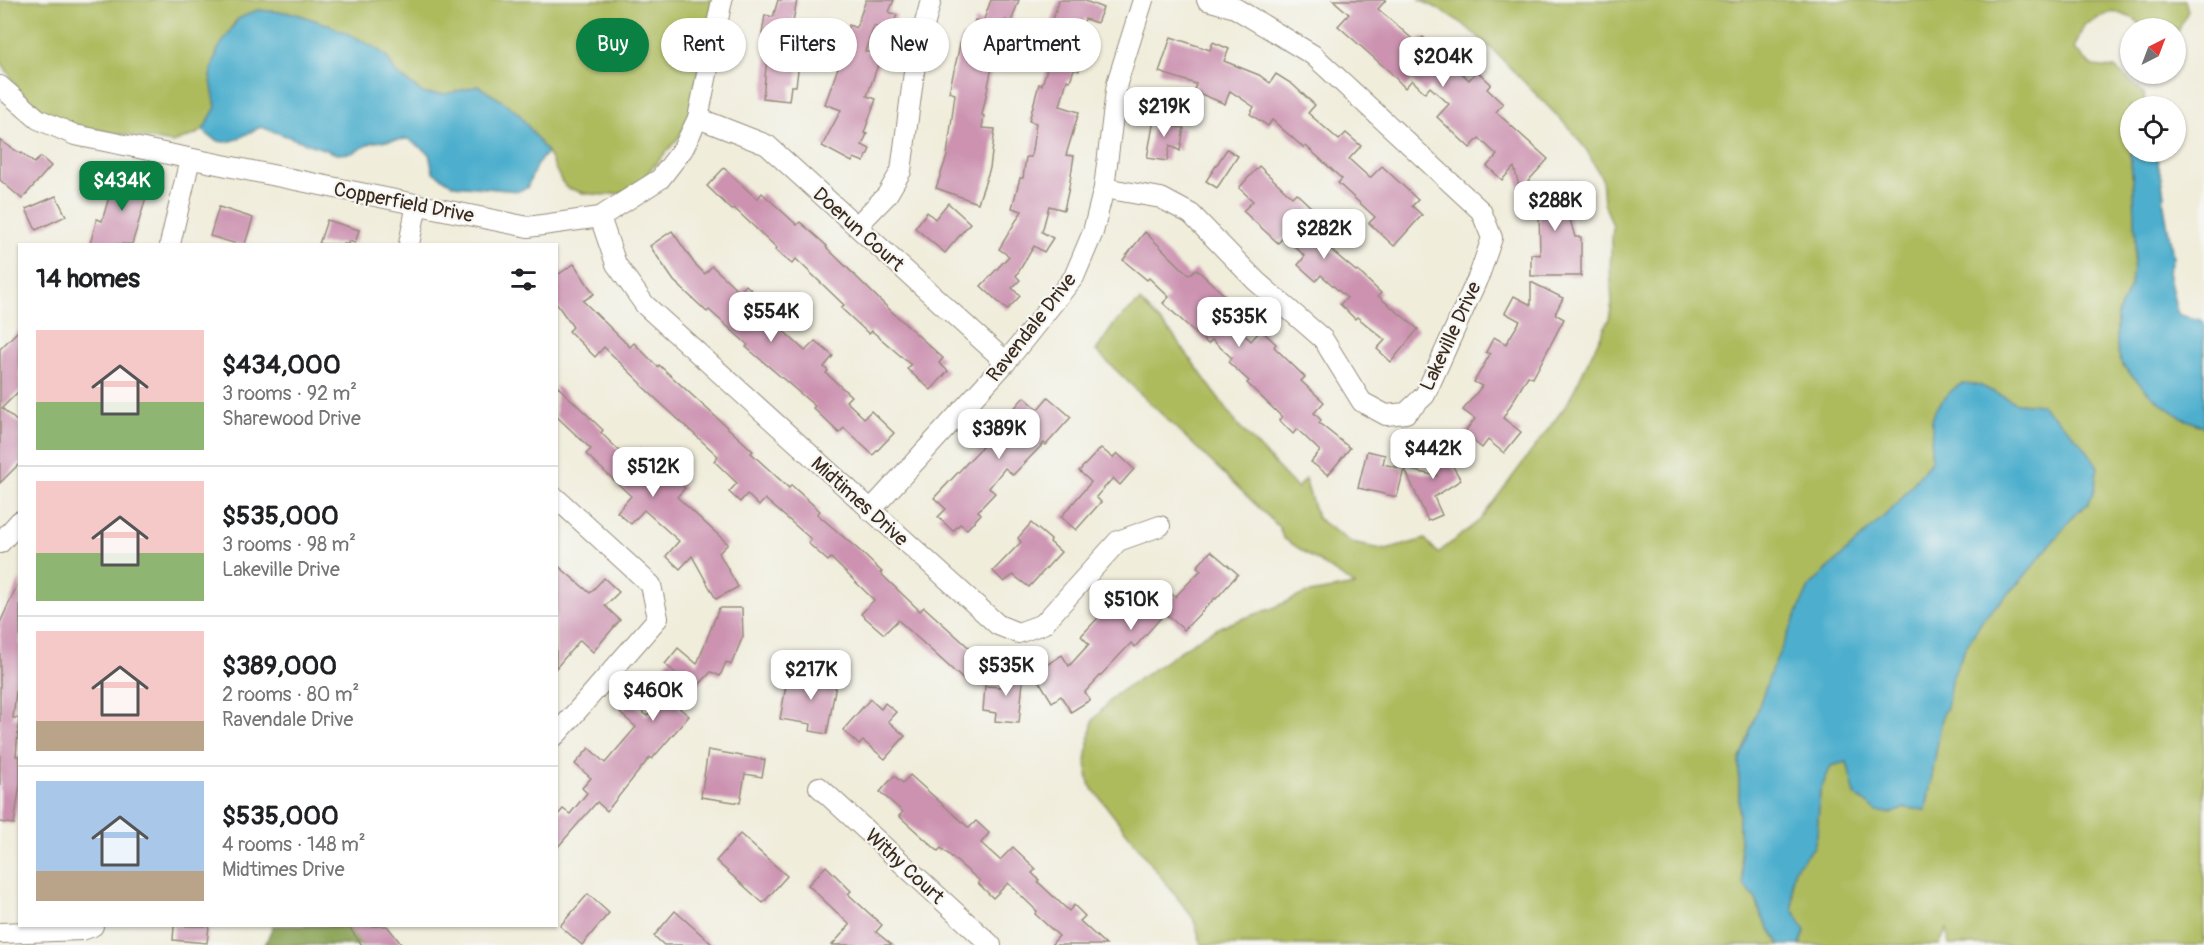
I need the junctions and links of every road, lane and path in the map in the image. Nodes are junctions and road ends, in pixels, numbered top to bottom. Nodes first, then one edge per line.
1 (722, 0) edge
2 (931, 0) edge
3 (1143, 0) edge
4 (1207, 0) edge
5 (0, 86) edge
6 (698, 118) junction
7 (190, 159) junction
8 (1104, 188) junction
9 (417, 204) junction
10 (600, 217) junction
11 (857, 226) junction
12 (170, 243) edge
13 (409, 243) edge
14 (1006, 362) junction
15 (558, 500) edge
16 (870, 511) junction
17 (18, 523) edge
18 (1160, 526) dead end
19 (0, 543) edge
20 (558, 733) edge
21 (819, 787) dead end
22 (90, 927) edge
23 (0, 933) edge
24 (991, 945) edge

1 - 6 street, Copperfield Drive
2 - 11 street
3 - 8 street, Ravendale Drive
4 - 8 street, Lakeville Drive
5 - 7 street, Copperfield Drive
6 - 10 street, Copperfield Drive
6 - 11 street, Doerun Court
7 - 9 street, Copperfield Drive
7 - 12 street
8 - 14 street, Ravendale Drive
9 - 10 street, Copperfield Drive
9 - 13 street
10 - 16 street, Midtimes Drive
11 - 14 street, Doerun Court
14 - 16 street, Ravendale Drive
15 - 20 street
16 - 18 street, Midtimes Drive
17 - 19 street
21 - 24 street, Withy Court
22 - 23 street

